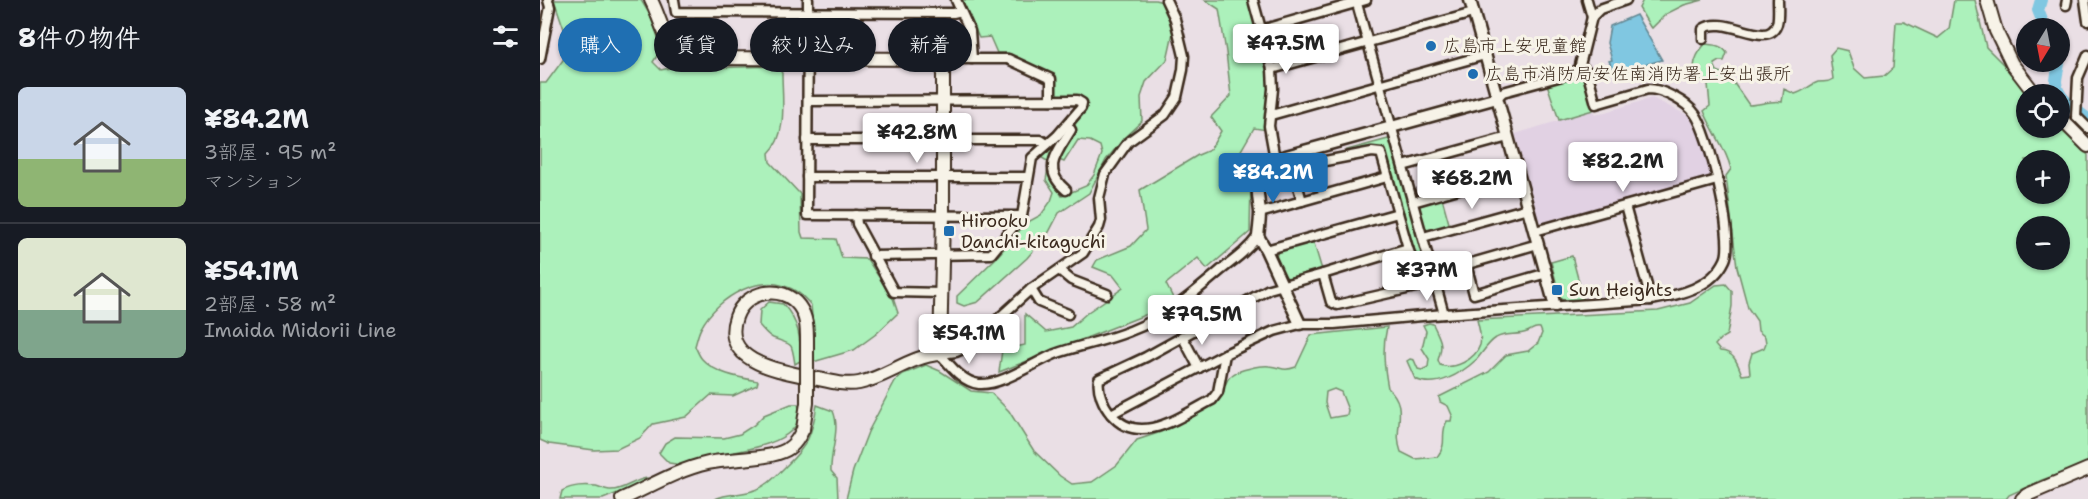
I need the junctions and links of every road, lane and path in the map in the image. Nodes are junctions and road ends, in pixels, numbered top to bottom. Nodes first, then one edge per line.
1 (548, 0) edge
2 (651, 0) edge
3 (674, 0) edge
4 (808, 0) edge
5 (956, 0) edge
6 (1166, 0) edge
7 (1253, 0) edge
8 (1366, 0) edge
9 (1470, 0) edge
10 (1587, 0) edge
11 (1626, 0) edge
12 (1778, 0) edge
13 (1987, 0) edge
14 (2085, 0) edge
15 (1356, 1) edge
16 (961, 11) junction
17 (808, 12) junction
18 (1473, 13) junction
19 (1592, 17) junction
20 (808, 18) edge
21 (964, 18) edge
22 (2088, 21) edge
23 (543, 25) edge
24 (1261, 30) junction
25 (1703, 39) dead end
26 (1368, 43) junction
27 (1485, 55) junction
28 (2088, 55) edge
29 (750, 58) edge
30 (540, 59) edge
31 (972, 59) edge
32 (1581, 66) junction
33 (1272, 69) junction
34 (807, 72) edge
35 (943, 72) edge
36 (1380, 84) junction
37 (2027, 84) edge
38 (1497, 98) junction
39 (1051, 100) junction
40 (808, 101) junction
41 (944, 101) junction
42 (1271, 115) junction
43 (1067, 125) junction
44 (1392, 127) junction
45 (2070, 128) edge
46 (2088, 128) edge
47 (1508, 137) junction
48 (807, 140) junction
49 (943, 140) junction
50 (1047, 144) junction
51 (2088, 146) edge
52 (1275, 159) junction
53 (1403, 166) junction
54 (1518, 172) junction
55 (807, 177) junction
56 (943, 177) junction
57 (1028, 177) junction
58 (1387, 177) junction
59 (1717, 180) junction
60 (1066, 190) dead end
61 (1302, 201) junction
62 (1413, 202) junction
63 (1625, 206) junction
64 (1528, 208) junction
65 (1260, 213) junction
66 (1398, 213) junction
67 (856, 215) junction
68 (943, 216) junction
69 (1022, 216) junction
70 (1535, 231) junction
71 (1258, 236) junction
72 (1423, 237) junction
73 (1539, 244) junction
74 (1408, 248) junction
75 (1266, 250) junction
76 (943, 254) junction
77 (873, 255) junction
78 (1466, 264) junction
79 (1059, 270) junction
80 (1546, 273) junction
81 (1323, 274) junction
82 (1433, 274) junction
83 (1282, 285) junction
84 (1031, 289) junction
85 (942, 293) junction
86 (1107, 294) dead end
87 (1651, 300) junction
88 (1555, 306) junction
89 (1068, 314) dead end
90 (1444, 314) junction
91 (1300, 324) junction
92 (1182, 336) junction
93 (940, 354) junction
94 (1225, 354) junction
95 (1198, 368) junction
96 (1111, 414) junction
97 (2088, 470) edge
98 (622, 499) edge
99 (2022, 499) edge

1 - 23 street
2 - 29 main road
3 - 17 street
4 - 17 street
5 - 16 street
6 - 79 street
7 - 24 street
8 - 15 street
9 - 18 street
10 - 19 street
11 - 19 street
12 - 25 street
13 - 37 main road
14 - 22 street
15 - 24 street
15 - 26 street
16 - 17 street
16 - 21 street
17 - 20 street
18 - 26 street
18 - 27 street
19 - 32 street
23 - 30 street
24 - 33 street
26 - 33 street
26 - 36 street
27 - 36 street
27 - 38 street
28 - 46 street
31 - 39 street
32 - 38 street
32 - 59 street
33 - 42 street
34 - 40 street
35 - 41 main road
36 - 42 street
36 - 44 street
38 - 44 street
38 - 47 street
39 - 41 street
39 - 43 street
40 - 41 street
40 - 48 street
41 - 49 main road
42 - 52 street
43 - 50 street
43 - 60 street
44 - 52 street
44 - 53 street
45 - 51 main road
47 - 53 street
47 - 54 street
48 - 49 street
48 - 55 street
49 - 50 street
49 - 56 main road
50 - 57 street
52 - 65 street
53 - 62 street
54 - 62 street
54 - 64 street
55 - 56 street
55 - 67 street
56 - 57 street
56 - 68 main road
57 - 69 street
58 - 61 street
58 - 61 street
58 - 66 street
59 - 63 street
59 - 87 street
61 - 65 street
62 - 72 street
63 - 70 street
63 - 87 street
64 - 70 street
64 - 72 street
65 - 71 street
66 - 74 street
66 - 75 street
67 - 68 street
67 - 77 street
68 - 69 street
68 - 76 main road
69 - 76 street
70 - 73 street
71 - 75 street
71 - 93 street
72 - 82 street
73 - 78 street
73 - 80 street
74 - 81 street
74 - 81 street
75 - 83 street
76 - 77 street
76 - 85 main road
77 - 85 street
78 - 80 street
78 - 82 street
79 - 84 street
79 - 86 street
80 - 88 street
81 - 83 street
82 - 90 street
83 - 91 street
83 - 92 street
84 - 89 street
84 - 93 street
85 - 93 main road
87 - 88 street
88 - 90 street
90 - 91 street
91 - 94 street
92 - 95 street
92 - 96 street
93 - 98 main road, bridge
94 - 95 street
94 - 96 street
95 - 96 street
97 - 99 main road

